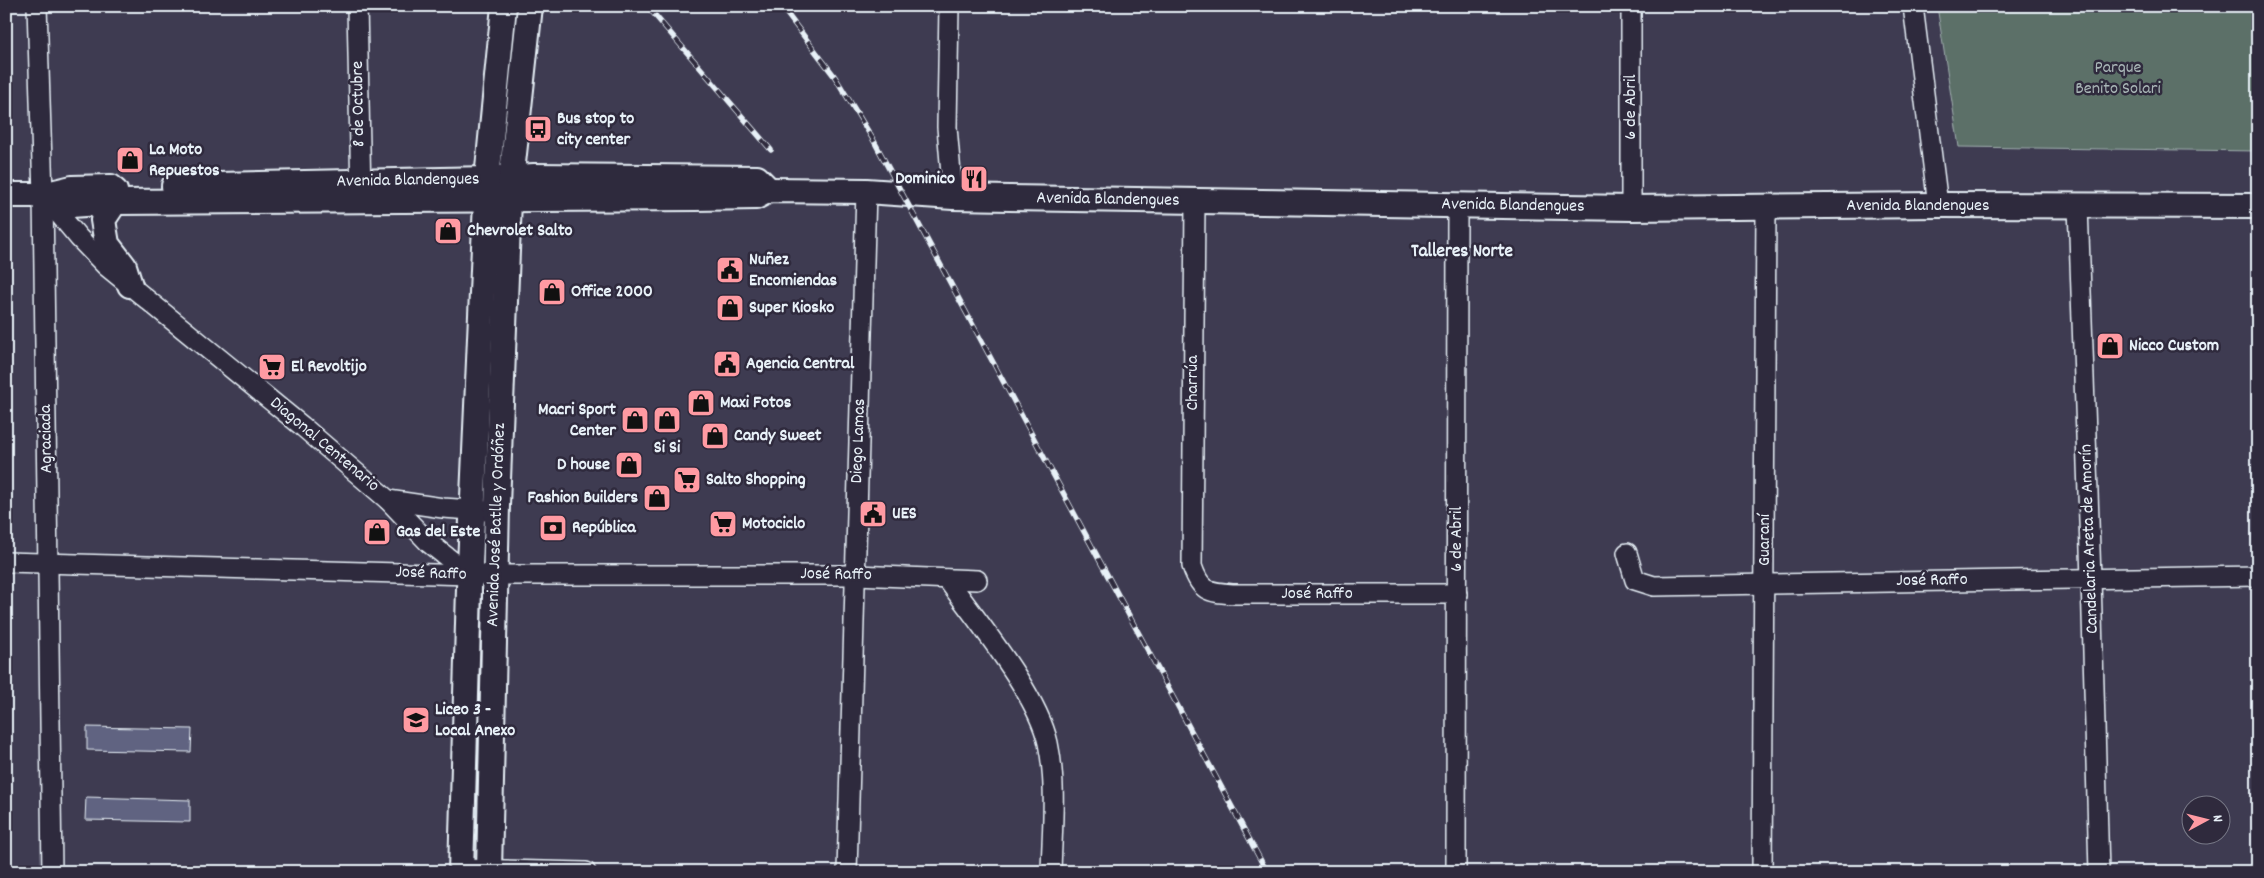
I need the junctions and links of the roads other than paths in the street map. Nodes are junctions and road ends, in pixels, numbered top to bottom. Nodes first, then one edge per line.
1 (37, 6) edge
2 (357, 6) edge
3 (504, 6) edge
4 (530, 6) edge
5 (949, 6) edge
6 (1632, 6) edge
7 (1913, 6) edge
8 (498, 189) junction
9 (361, 191) junction
10 (866, 191) junction
11 (115, 194) junction
12 (6, 195) edge
13 (43, 195) junction
14 (953, 197) junction
15 (1195, 201) junction
16 (1938, 205) junction
17 (1457, 206) junction
18 (2078, 206) junction
19 (2258, 206) edge
20 (1631, 208) junction
21 (1766, 208) junction
22 (130, 285) junction
23 (388, 500) junction
24 (497, 505) junction
25 (473, 510) junction
26 (1627, 554) dead end
27 (6, 562) edge
28 (49, 563) junction
29 (1192, 566) joint
30 (470, 575) junction
31 (496, 575) junction
32 (856, 575) junction
33 (2258, 576) edge
34 (2092, 578) junction
35 (947, 579) junction
36 (977, 580) dead end
37 (1764, 585) junction
38 (1457, 594) junction
39 (461, 870) edge
40 (489, 871) edge
41 (52, 872) edge
42 (586, 872) edge
43 (847, 872) edge
44 (1051, 872) edge
45 (1456, 872) edge
46 (1762, 872) edge
47 (2099, 872) edge

1 - 13 street, Agraciada
2 - 9 street, 8 de Octubre
3 - 8 street
4 - 8 street
5 - 14 street
6 - 20 street, 6 de Abril
7 - 16 street
8 - 9 street, Avenida Blandengues
8 - 10 street, Avenida Blandengues
8 - 24 street, Avenida José Batlle y Ordóñez
8 - 25 street, Avenida José Batlle y Ordóñez
9 - 11 street, Avenida Blandengues
10 - 14 street, Avenida Blandengues
10 - 32 street, Diego Lamas
11 - 13 street, Avenida Blandengues
11 - 22 street
12 - 13 street, Avenida Blandengues
13 - 22 street, Diagonal Centenario
13 - 28 street, Agraciada
14 - 15 street, Avenida Blandengues
15 - 17 street, Avenida Blandengues
15 - 29 street, Charrúa
16 - 18 street, Avenida Blandengues
16 - 21 street, Avenida Blandengues
17 - 20 street, Avenida Blandengues
17 - 38 street, 6 de Abril
18 - 19 street, Avenida Blandengues
18 - 34 street, Candelaria Areta de Amorín
20 - 21 street, Avenida Blandengues
21 - 37 street, Guaraní
22 - 23 street, Diagonal Centenario
23 - 25 street
23 - 30 street, Diagonal Centenario
24 - 25 street
24 - 31 street, Avenida José Batlle y Ordóñez
25 - 30 street, Avenida José Batlle y Ordóñez
26 - 37 street, José Raffo
27 - 28 street, José Raffo
28 - 30 street, José Raffo
28 - 41 street, Agraciada
29 - 38 street, José Raffo
30 - 31 street, José Raffo
30 - 39 street, Avenida José Batlle y Ordóñez
31 - 32 street, José Raffo
31 - 40 street, Avenida José Batlle y Ordóñez
32 - 35 street, José Raffo
32 - 43 street, Diego Lamas
33 - 34 street, José Raffo
34 - 37 street, José Raffo
34 - 47 street, Candelaria Areta de Amorín
35 - 36 street, José Raffo
35 - 44 street
37 - 46 street, Guaraní
38 - 45 street, 6 de Abril
39 - 40 street
40 - 42 street

